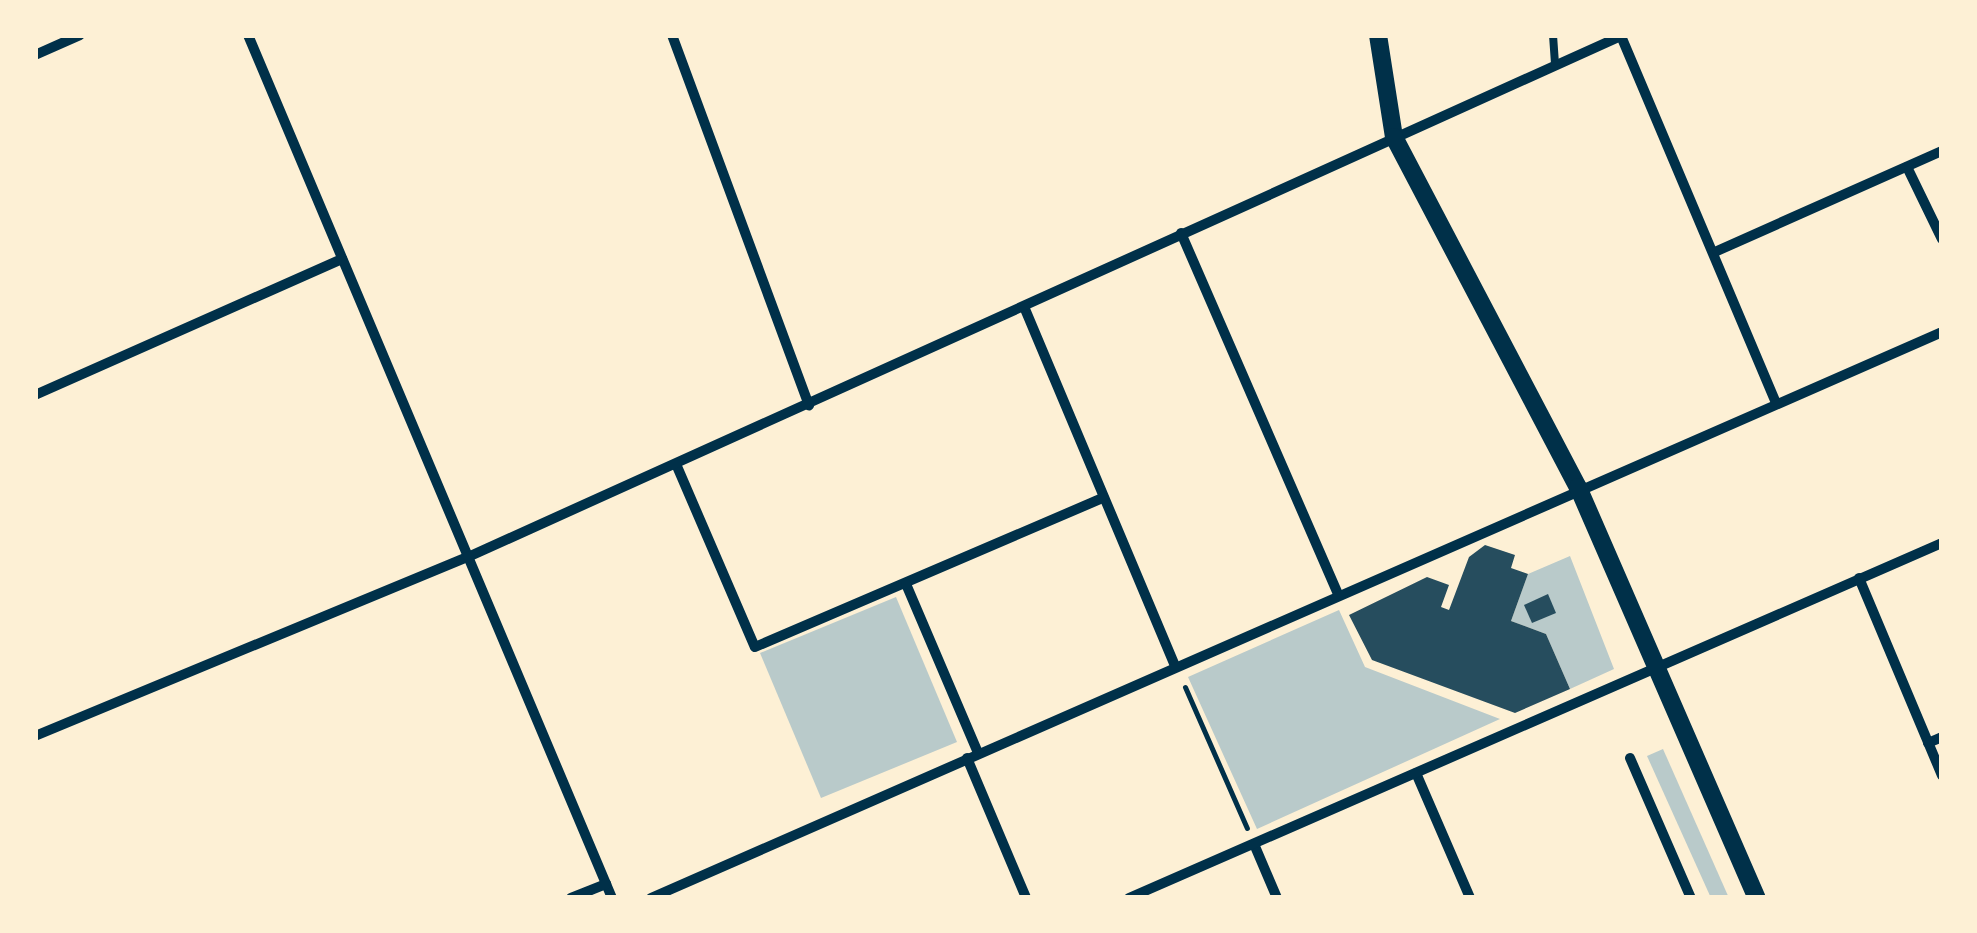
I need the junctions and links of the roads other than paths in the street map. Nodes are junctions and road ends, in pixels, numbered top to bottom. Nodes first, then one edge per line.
1 (80, 35) edge
2 (248, 35) edge
3 (672, 35) edge
4 (1378, 35) edge
5 (1553, 35) edge
6 (1622, 35) edge
7 (35, 55) edge
8 (1555, 64) junction
9 (1394, 137) junction
10 (1942, 151) edge
11 (1907, 168) junction
12 (1181, 234) junction
13 (1942, 239) edge
14 (1717, 251) junction
15 (342, 259) junction
16 (1025, 310) junction
17 (1942, 332) edge
18 (35, 395) edge
19 (1775, 400) junction
20 (809, 405) junction
21 (676, 464) junction
22 (1578, 488) junction
23 (1104, 498) junction
24 (1942, 543) edge
25 (468, 557) junction
26 (1859, 578) junction
27 (906, 584) junction
28 (1338, 594) junction
29 (1176, 666) junction
30 (1657, 669) junction
31 (35, 736) edge
32 (1942, 738) edge
33 (1928, 743) junction
34 (972, 756) junction
35 (1630, 758) dead end
36 (1416, 774) junction
37 (1942, 776) edge
38 (1254, 844) junction
39 (606, 884) junction
40 (572, 898) edge
41 (612, 898) edge
42 (651, 898) edge
43 (1026, 898) edge
44 (1129, 898) edge
45 (1277, 898) edge
46 (1470, 898) edge
47 (1691, 898) edge
48 (1757, 898) edge

1 - 7 street
2 - 15 street
3 - 20 street
4 - 9 street
5 - 8 lane
6 - 8 street
6 - 14 street
8 - 9 street
9 - 12 street
9 - 22 street
10 - 11 street
11 - 13 street
11 - 14 street
12 - 16 street
12 - 28 street
14 - 19 street
15 - 18 street
15 - 25 street
16 - 20 street
16 - 23 street
17 - 19 street
19 - 22 street
20 - 21 street
21 - 25 street
21 - 27 street
22 - 28 street
22 - 30 street
23 - 27 street
23 - 29 street
24 - 26 street
25 - 31 street
25 - 39 street
26 - 30 street
26 - 33 street
27 - 34 street
28 - 29 street
29 - 34 street
30 - 36 street
30 - 48 street
32 - 33 street
33 - 37 street
34 - 42 street
34 - 43 street
35 - 47 street
36 - 38 street
36 - 46 street
38 - 44 street
38 - 45 street
39 - 40 street
39 - 41 street

